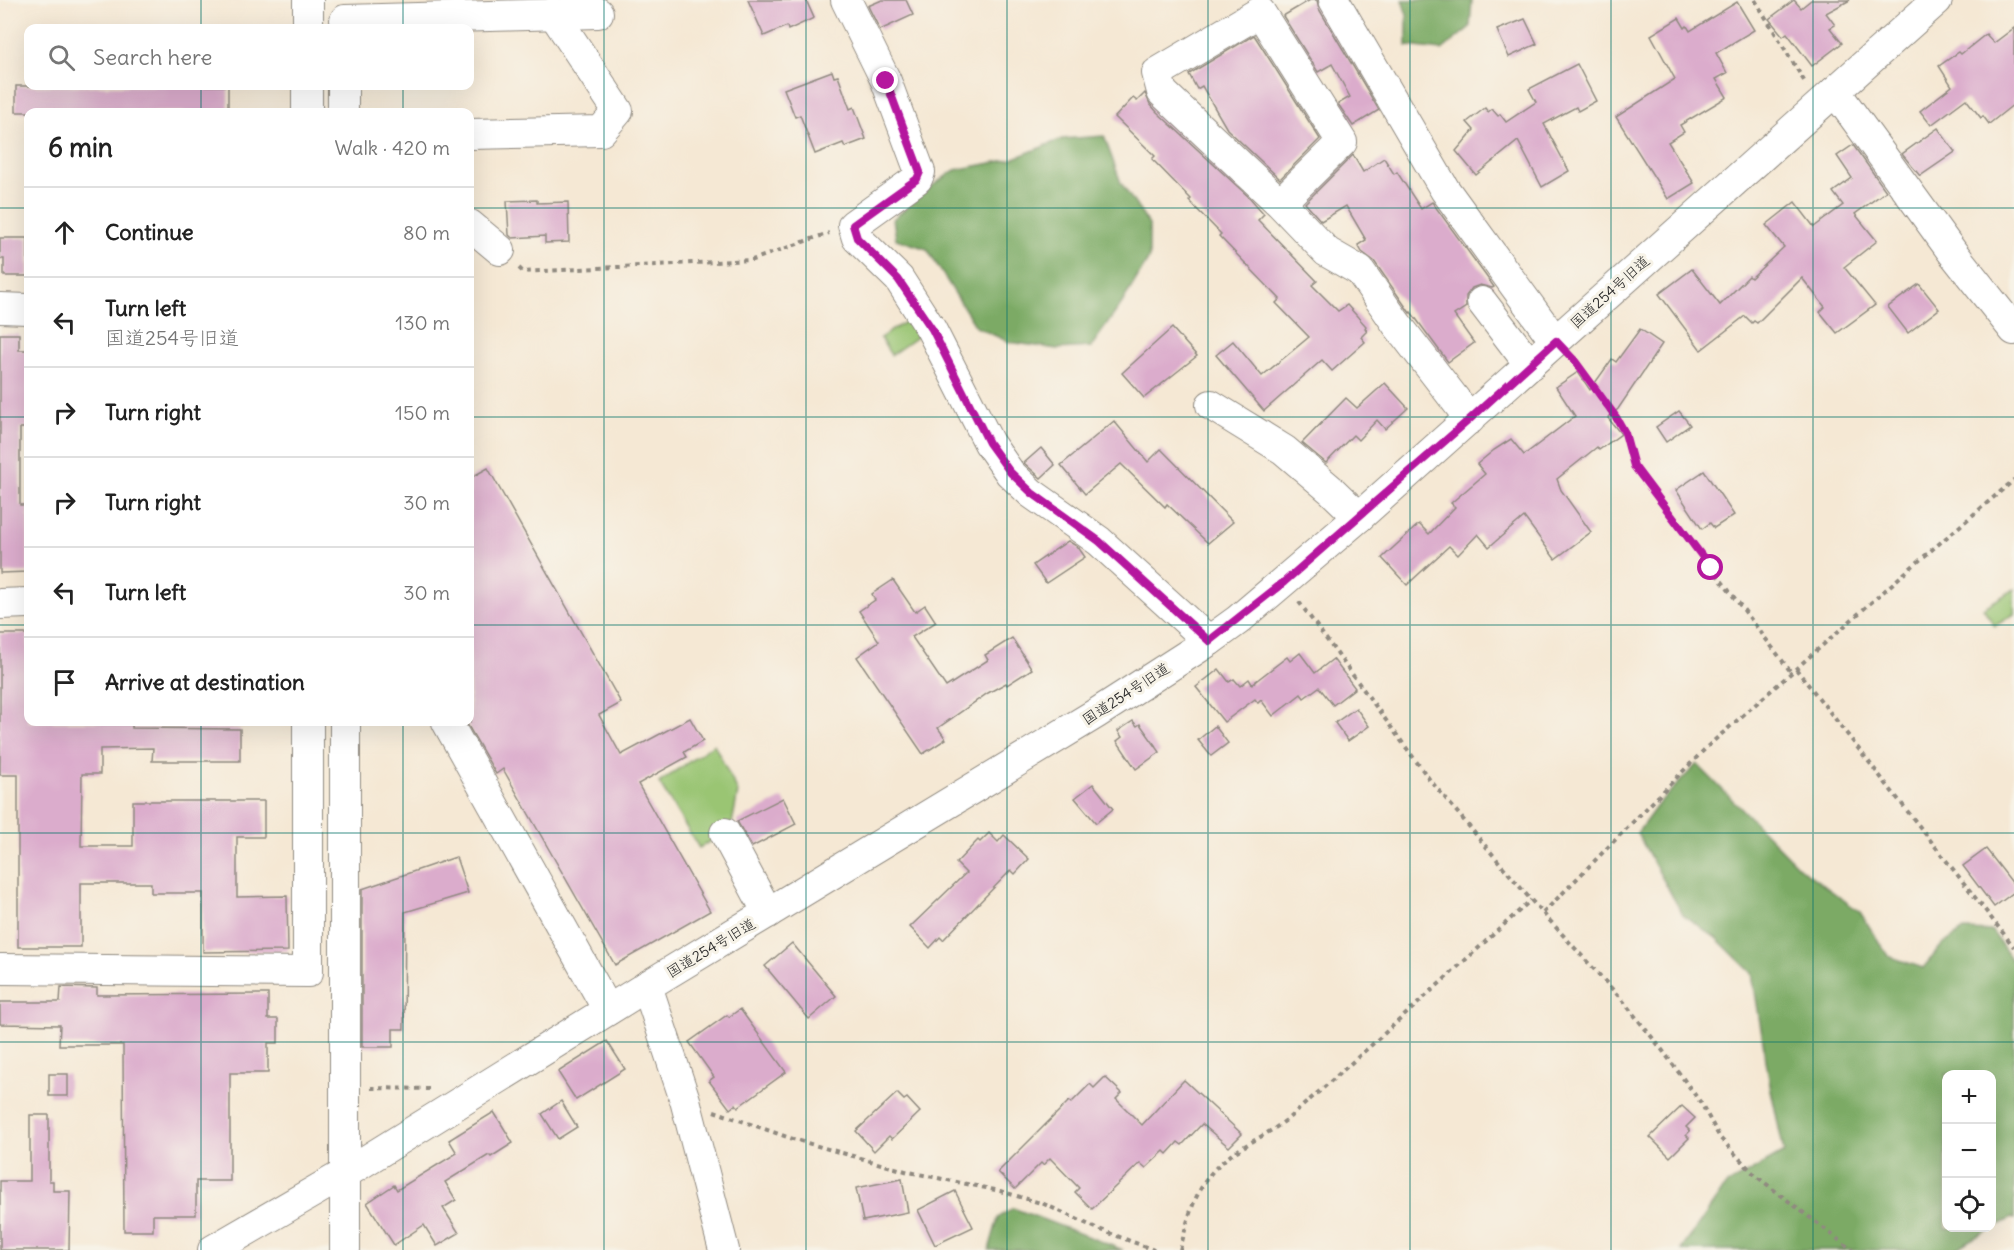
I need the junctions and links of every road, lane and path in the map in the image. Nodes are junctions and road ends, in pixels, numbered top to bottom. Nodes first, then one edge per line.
1 (308, 0) edge
2 (846, 0) edge
3 (1334, 0) edge
4 (1755, 0) edge
5 (1936, 0) edge
6 (1271, 6) edge
7 (598, 13) dead end
8 (553, 14) junction
9 (345, 16) edge
10 (308, 24) edge
11 (308, 90) edge
12 (343, 90) edge
13 (1827, 98) junction
14 (307, 108) edge
15 (343, 108) edge
16 (474, 134) edge
17 (1280, 202) junction
18 (853, 225) junction
19 (474, 228) edge
20 (500, 250) joint
21 (1482, 302) dead end
22 (0, 308) edge
23 (24, 309) edge
24 (2014, 330) edge
25 (1556, 341) junction
26 (1530, 364) junction
27 (1211, 405) dead end
28 (1470, 419) junction
29 (2014, 480) edge
30 (1359, 517) junction
31 (1284, 582) junction
32 (24, 603) edge
33 (0, 604) edge
34 (1209, 641) junction
35 (1793, 670) junction
36 (308, 726) edge
37 (345, 726) edge
38 (449, 726) edge
39 (725, 833) dead end
40 (1531, 900) junction
41 (768, 913) junction
42 (1543, 913) junction
43 (2014, 947) edge
44 (0, 969) edge
45 (647, 986) junction
46 (608, 1010) junction
47 (346, 1087) junction
48 (435, 1089) dead end
49 (685, 1100) junction
50 (346, 1173) junction
51 (213, 1250) edge
52 (345, 1250) edge
53 (724, 1250) edge
54 (1154, 1250) edge
55 (1180, 1250) edge
56 (1852, 1250) edge

1 - 10 street
2 - 18 street
3 - 25 street
4 - 13 path
5 - 13 street, 国道254号旧道
6 - 17 street
6 - 17 street
7 - 8 street
8 - 9 street
8 - 16 street
11 - 14 street
12 - 15 street
13 - 24 street
13 - 25 street, 国道254号旧道
17 - 28 street
18 - 20 path
18 - 34 street
19 - 20 street
21 - 26 street
22 - 23 street
25 - 26 street, 国道254号旧道
25 - 35 path
26 - 28 street, 国道254号旧道
27 - 30 street
28 - 30 street, 国道254号旧道
29 - 35 path
30 - 31 street, 国道254号旧道
31 - 34 street, 国道254号旧道
31 - 40 path
32 - 33 street
34 - 41 street, 国道254号旧道
35 - 42 path
35 - 43 path
36 - 44 street
37 - 47 street
38 - 46 street
39 - 41 street
40 - 42 path
40 - 55 path
41 - 45 street, 国道254号旧道
42 - 56 path
45 - 46 street, 国道254号旧道
45 - 49 street
46 - 50 street, 国道254号旧道
47 - 48 path
47 - 50 street
49 - 53 street
49 - 54 path
50 - 51 street, 国道254号旧道
50 - 52 street

